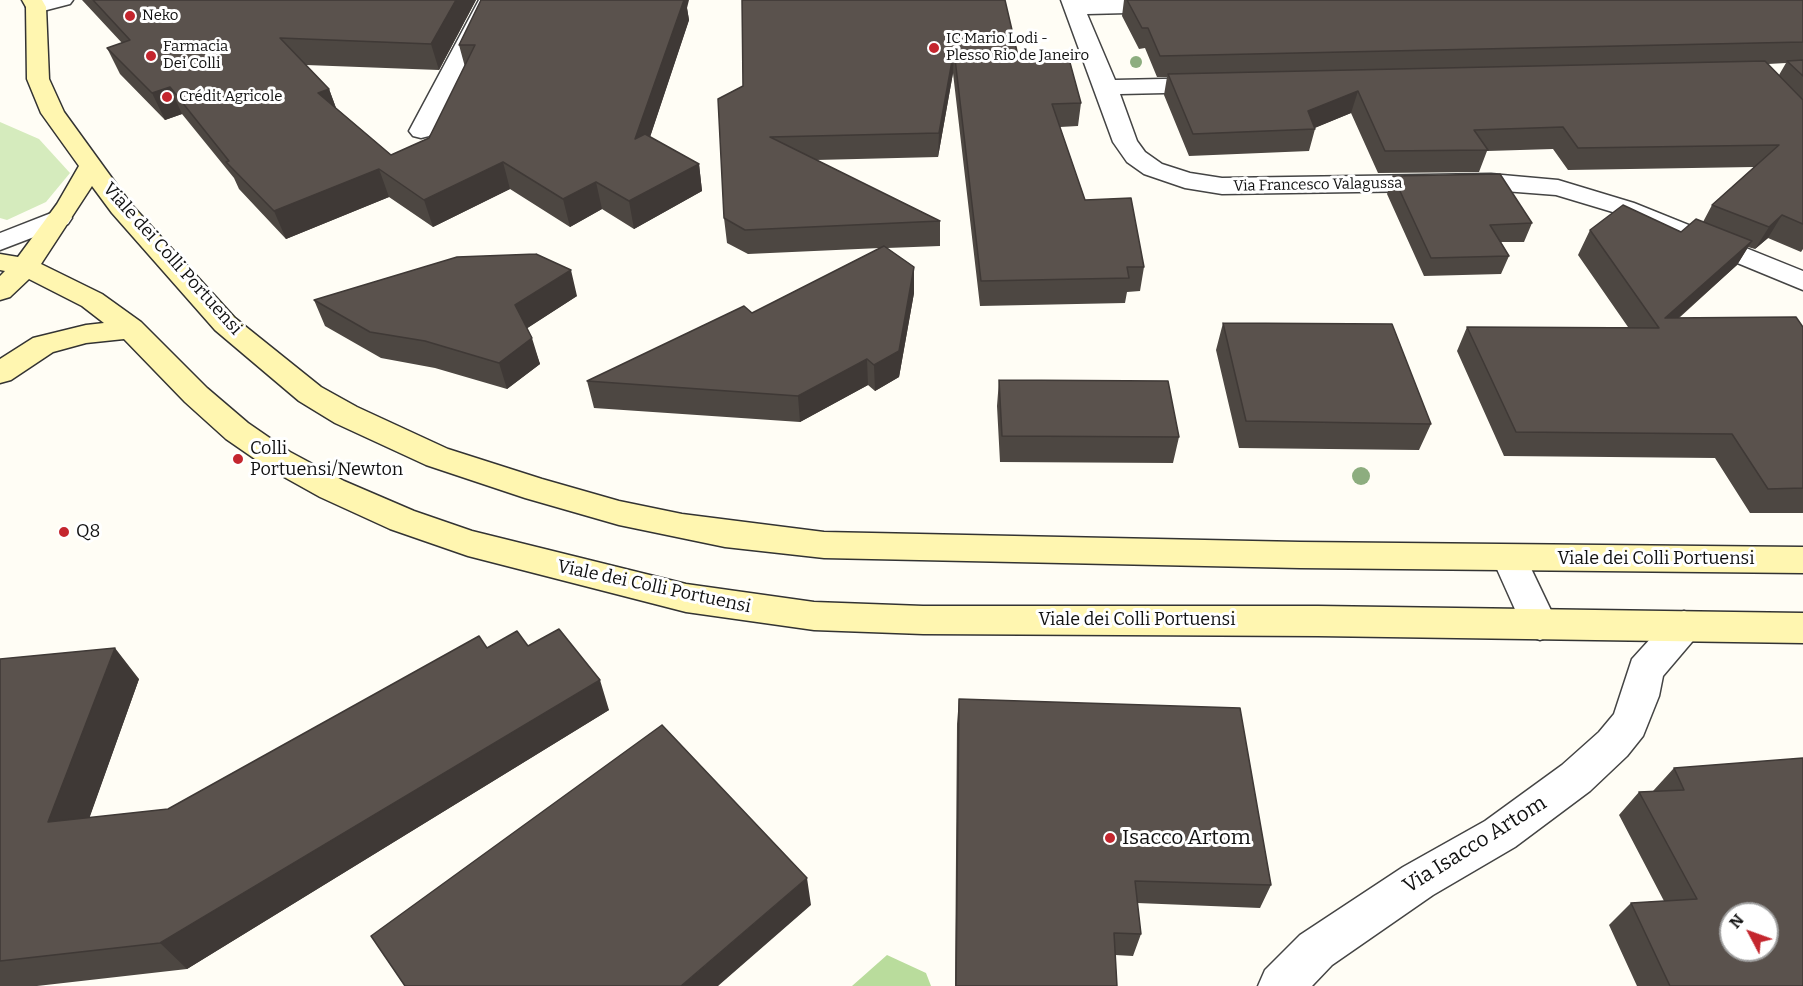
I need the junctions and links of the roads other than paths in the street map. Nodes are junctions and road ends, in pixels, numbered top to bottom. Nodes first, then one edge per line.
1 (63, 0) edge
2 (489, 0) edge
3 (34, 4) edge
4 (1072, 4) edge
5 (1188, 6) edge
6 (1226, 84) edge
7 (1106, 87) junction
8 (421, 131) dead end
9 (91, 166) junction
10 (59, 218) junction
11 (0, 242) edge
12 (12, 264) edge
13 (1803, 281) edge
14 (0, 291) edge
15 (131, 329) junction
16 (0, 373) edge
17 (1509, 558) junction
18 (1803, 560) edge
19 (1540, 625) junction
20 (1684, 626) junction
21 (1803, 628) edge
22 (1281, 986) edge

1 - 3 street
2 - 8 street
3 - 9 street, Viale dei Colli Portuensi
4 - 5 street
4 - 7 street, Via Francesco Valagussa
6 - 7 street
7 - 13 street, Via Francesco Valagussa
9 - 10 street
9 - 17 street, Viale dei Colli Portuensi
10 - 11 street
10 - 12 street
12 - 14 street
12 - 15 street, Viale dei Colli Portuensi
15 - 16 street
15 - 19 street, Viale dei Colli Portuensi
17 - 18 street, Viale dei Colli Portuensi
17 - 19 street
19 - 20 street, Viale dei Colli Portuensi
20 - 21 street, Viale dei Colli Portuensi
20 - 22 street, Via Isacco Artom

